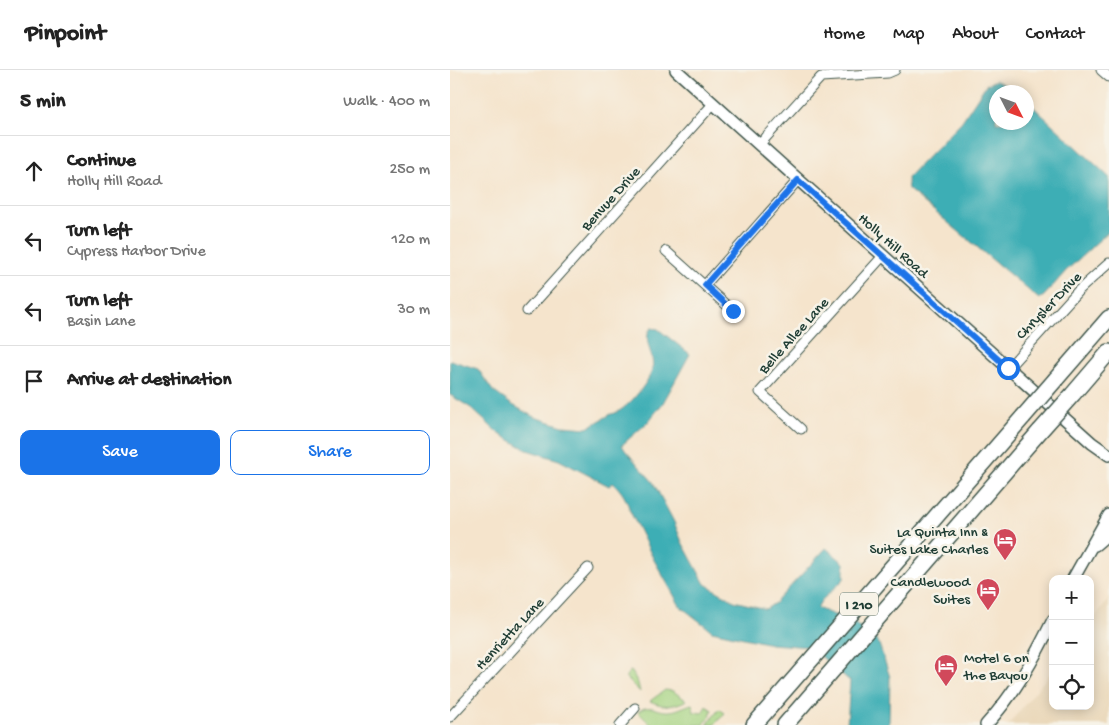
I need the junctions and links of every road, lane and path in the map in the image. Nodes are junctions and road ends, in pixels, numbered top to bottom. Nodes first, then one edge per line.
1 (676, 70) edge
2 (895, 70) edge
3 (1101, 70) edge
4 (825, 73) edge
5 (1109, 77) edge
6 (713, 104) junction
7 (759, 144) junction
8 (798, 180) junction
9 (666, 251) dead end
10 (883, 256) junction
11 (1109, 263) edge
12 (705, 285) junction
13 (527, 311) dead end
14 (733, 311) dead end
15 (1109, 318) edge
16 (1109, 352) edge
17 (1008, 368) junction
18 (801, 429) dead end
19 (1092, 443) junction
20 (1109, 454) edge
21 (1109, 464) edge
22 (1109, 515) edge
23 (1109, 533) edge
24 (1088, 551) junction
25 (588, 568) dead end
26 (1075, 575) edge
27 (1049, 627) edge
28 (635, 708) dead end
29 (450, 718) edge
30 (620, 725) edge
31 (754, 725) edge
32 (785, 725) edge
33 (986, 725) edge

1 - 6 street, Holly Hill Road
2 - 4 street
3 - 5 street
4 - 7 street
6 - 7 street, Holly Hill Road
6 - 13 street, Benvue Drive
7 - 8 street, Holly Hill Road
8 - 10 street, Holly Hill Road
8 - 12 street
9 - 12 street
10 - 17 street, Holly Hill Road
10 - 18 street, Belle Allee Lane
11 - 17 street, Chrysler Drive
12 - 14 street
15 - 31 highway, I 210, bridge
16 - 32 highway, I 210, bridge
17 - 19 street, Holly Hill Road
19 - 20 street, Holly Hill Road
19 - 21 street, Holly Hill Road
22 - 24 street
23 - 24 street
24 - 26 street
25 - 29 street, Henrietta Lane
27 - 33 street
28 - 30 street

